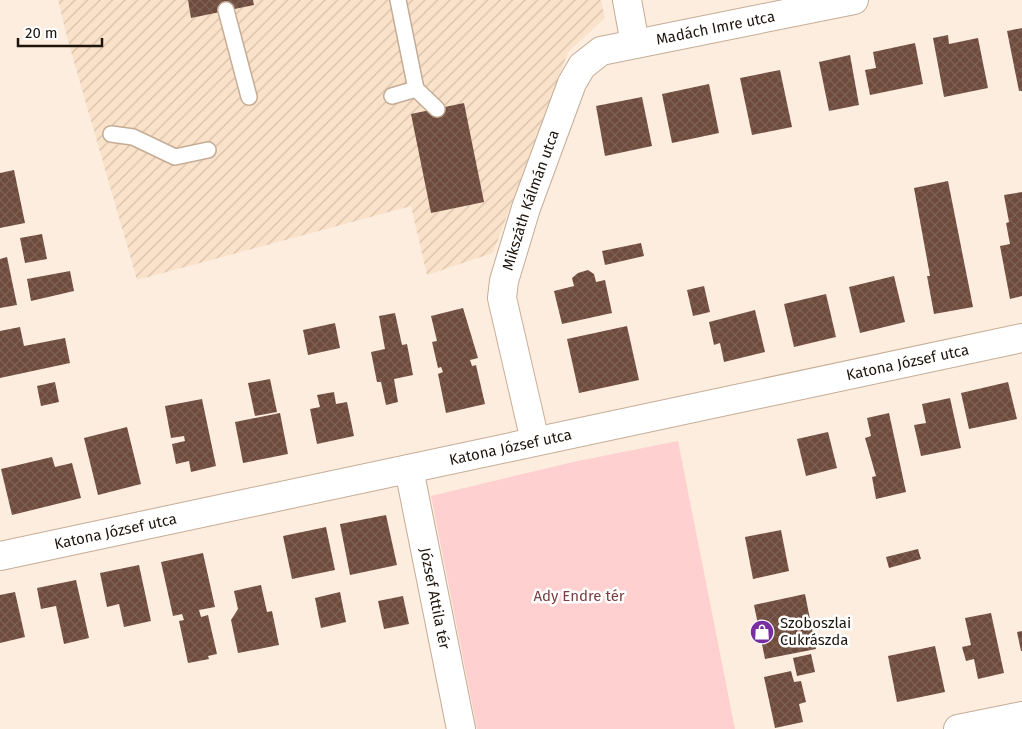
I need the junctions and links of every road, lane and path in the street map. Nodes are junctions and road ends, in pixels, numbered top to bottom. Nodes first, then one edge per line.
1 (398, 0) edge
2 (627, 0) edge
3 (854, 0) edge
4 (226, 10) dead end
5 (635, 44) junction
6 (416, 89) junction
7 (392, 96) dead end
8 (249, 97) dead end
9 (437, 109) dead end
10 (111, 134) dead end
11 (208, 150) dead end
12 (1022, 338) edge
13 (535, 441) junction
14 (409, 469) junction
15 (0, 556) edge
16 (1022, 716) edge
17 (461, 729) edge
18 (958, 729) edge

1 - 6 lane
2 - 5 street
3 - 5 street, Madách Imre utca
4 - 8 lane
5 - 13 street, Mikszáth Kálmán utca
6 - 7 lane
6 - 9 lane
10 - 11 lane
12 - 13 street, Katona József utca
13 - 14 street, Katona József utca
14 - 15 street, Katona József utca
14 - 17 street, József Attila tér
16 - 18 street

